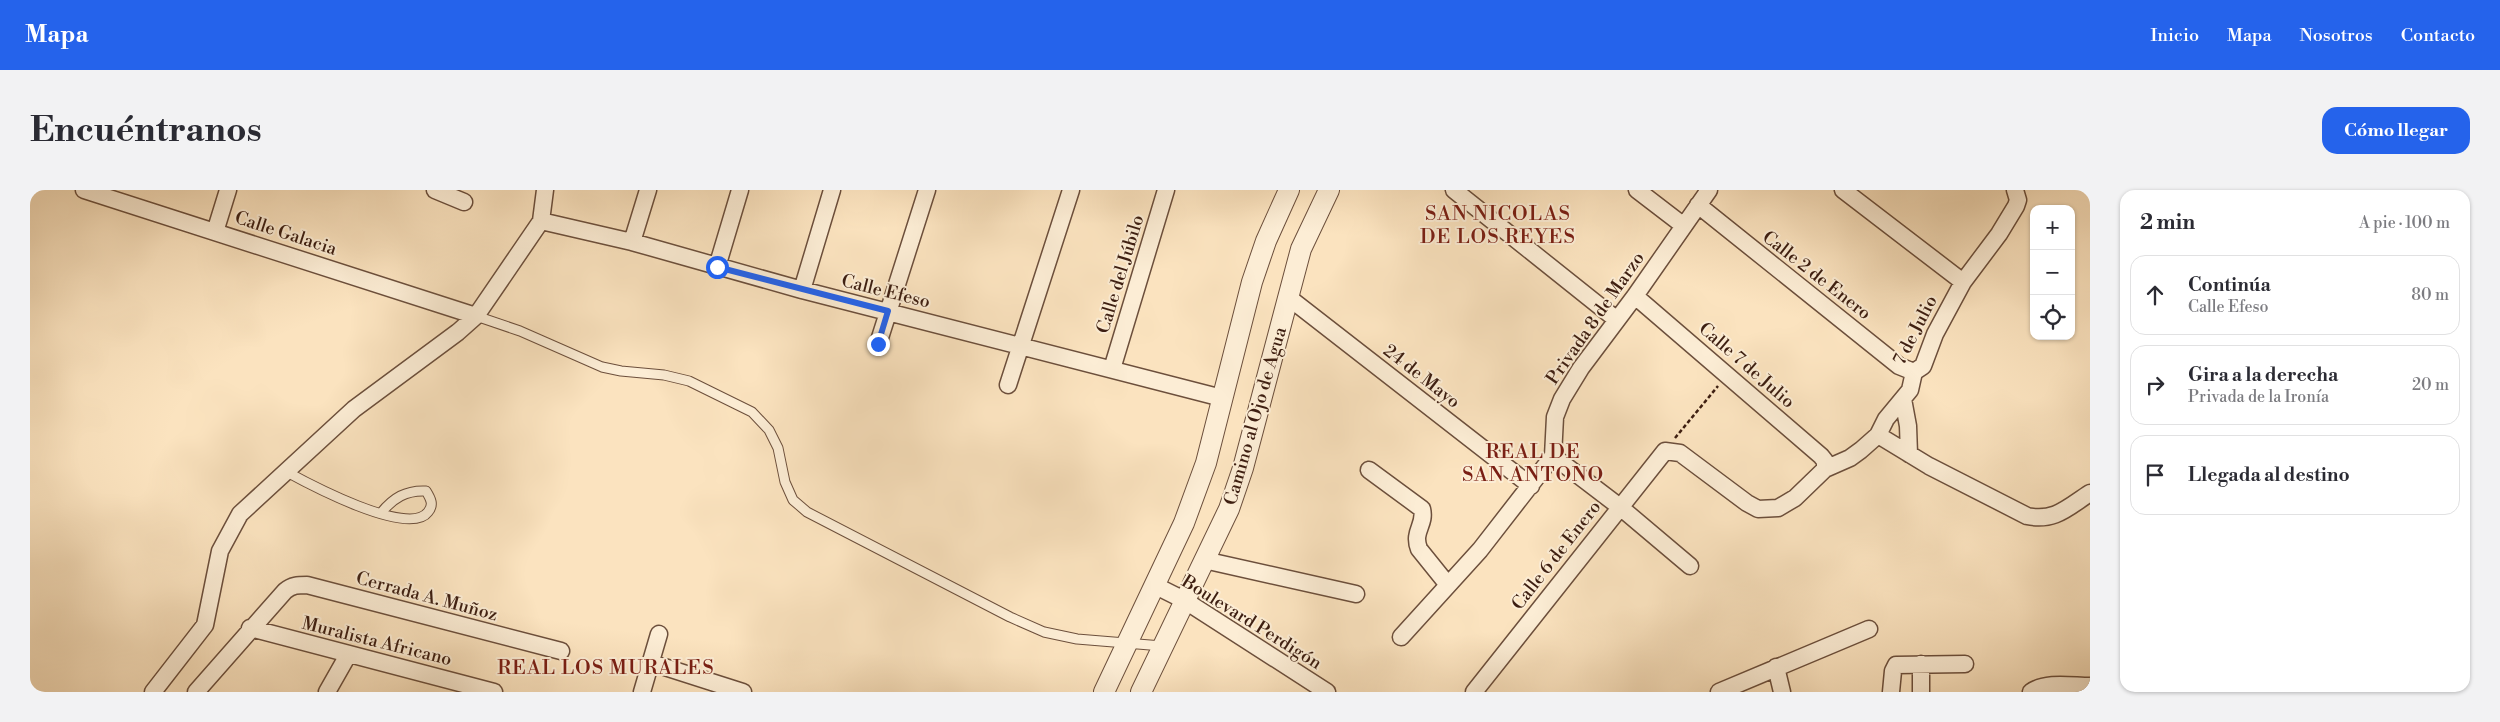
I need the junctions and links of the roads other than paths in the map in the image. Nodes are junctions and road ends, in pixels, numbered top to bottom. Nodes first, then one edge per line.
1 (84, 190) edge
2 (228, 190) edge
3 (436, 190) edge
4 (545, 190) edge
5 (648, 190) edge
6 (740, 190) edge
7 (832, 190) edge
8 (927, 190) edge
9 (1071, 190) edge
10 (1166, 190) edge
11 (1289, 190) edge
12 (1329, 190) edge
13 (1454, 190) edge
14 (1637, 190) edge
15 (1709, 190) edge
16 (1844, 190) edge
17 (2016, 190) edge
18 (464, 202) dead end
19 (1698, 206) junction
20 (541, 221) junction
21 (1684, 226) junction
22 (215, 232) junction
23 (632, 242) junction
24 (717, 267) junction
25 (1963, 282) junction
26 (802, 290) junction
27 (1635, 296) junction
28 (1288, 298) junction
29 (888, 311) junction
30 (476, 316) junction
31 (1617, 320) junction
32 (878, 344) dead end
33 (1021, 346) junction
34 (1112, 369) junction
35 (1914, 372) junction
36 (1008, 385) dead end
37 (1222, 398) junction
38 (1903, 399) junction
39 (1878, 435) junction
40 (1909, 454) junction
41 (1553, 456) junction
42 (1825, 468) junction
43 (1369, 470) dead end
44 (285, 471) junction
45 (1531, 486) junction
46 (2090, 493) edge
47 (1620, 507) junction
48 (381, 513) junction
49 (1204, 560) junction
50 (1690, 566) dead end
51 (1448, 585) junction
52 (1156, 586) junction
53 (1356, 594) dead end
54 (1184, 600) junction
55 (250, 628) junction
56 (1870, 629) dead end
57 (659, 634) dead end
58 (1402, 637) dead end
59 (1128, 642) junction
60 (1162, 646) junction
61 (561, 651) dead end
62 (348, 655) junction
63 (652, 663) junction
64 (1921, 664) junction
65 (1965, 664) dead end
66 (1776, 667) junction
67 (439, 685) edge
68 (2090, 686) edge
69 (2062, 689) edge
70 (153, 692) edge
71 (196, 692) edge
72 (327, 692) edge
73 (494, 692) edge
74 (642, 692) edge
75 (741, 692) edge
76 (1104, 692) edge
77 (1141, 692) edge
78 (1327, 692) edge
79 (1474, 692) edge
80 (1719, 692) edge
81 (1782, 692) edge
82 (1891, 692) edge
83 (1921, 692) edge
84 (2031, 692) edge

1 - 22 street, Calle Galacia
2 - 22 street
3 - 18 street
4 - 20 street
5 - 23 street
6 - 24 street
7 - 26 street
8 - 29 street
9 - 33 street
10 - 34 street, Calle del Júbilo
11 - 37 street, Camino al Ojo de Agua
12 - 28 street, Camino al Ojo de Agua
13 - 31 street
14 - 21 street
15 - 19 street, Privada 8 de Marzo
16 - 25 street
17 - 25 street, 7 de Julio
19 - 21 street, Privada 8 de Marzo
19 - 35 street, Calle 2 de Enero
20 - 23 street, Calle Efeso
20 - 30 street
21 - 27 street, Privada 8 de Marzo
22 - 30 street, Calle Galacia
23 - 24 street, Calle Efeso
24 - 26 street, Calle Efeso
25 - 35 street, 7 de Julio
26 - 29 street, Calle Efeso
27 - 31 street, Privada 8 de Marzo
27 - 42 street, Calle 7 de Julio
28 - 45 street, 24 de Mayo
28 - 49 street, Camino al Ojo de Agua
29 - 32 street
29 - 33 street, Calle Efeso
30 - 44 street
30 - 59 lane
31 - 41 street, Privada 8 de Marzo
33 - 34 street, Calle Efeso
33 - 36 street
34 - 37 street, Calle Efeso
35 - 38 street, 7 de Julio
37 - 52 street, Camino al Ojo de Agua
38 - 39 street, 7 de Julio
38 - 40 street
39 - 40 street
39 - 42 street, 7 de Julio
40 - 46 street
41 - 45 street
41 - 47 street
42 - 47 street, Calle 6 de Enero
43 - 51 street
44 - 48 lane
44 - 70 street
45 - 51 street
47 - 50 street
47 - 79 street, Calle 6 de Enero
48 - 48 lane
49 - 53 street
49 - 54 street, Camino al Ojo de Agua
51 - 58 street
52 - 54 street, Boulevard Perdigón
52 - 59 street, Camino al Ojo de Agua
54 - 60 street, Camino al Ojo de Agua
54 - 78 street, Boulevard Perdigón
55 - 61 street, Cerrada A. Muñoz
55 - 62 street, Muralista Africano
55 - 71 street
56 - 66 street
57 - 63 street
59 - 60 lane
59 - 76 street, Camino al Ojo de Agua
60 - 77 street, Camino al Ojo de Agua
62 - 67 street, Muralista Africano
62 - 72 street
63 - 74 street
63 - 75 street
64 - 65 street
64 - 82 street
64 - 83 street
66 - 80 street
66 - 81 street
67 - 73 street, Muralista Africano
68 - 69 street
69 - 84 street

